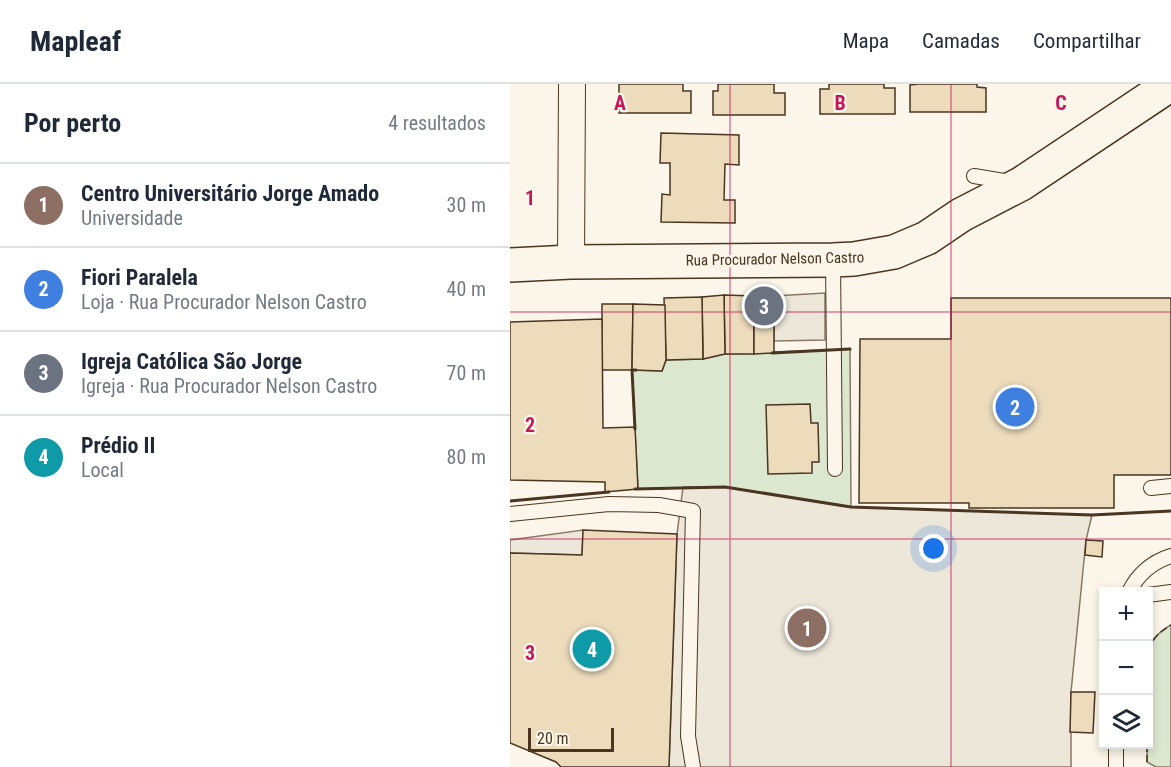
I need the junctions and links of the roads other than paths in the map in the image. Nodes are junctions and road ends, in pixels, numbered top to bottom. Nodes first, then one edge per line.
1 (572, 84) edge
2 (1171, 84) edge
3 (974, 176) dead end
4 (1021, 184) junction
5 (833, 260) junction
6 (571, 262) junction
7 (510, 265) edge
8 (835, 469) dead end
9 (1171, 486) edge
10 (1151, 489) dead end
11 (510, 514) edge
12 (1171, 556) edge
13 (1131, 587) edge
14 (1171, 592) edge
15 (1153, 594) edge
16 (1116, 749) edge
17 (693, 767) edge
18 (1116, 767) edge

1 - 6 street
2 - 4 main road, Rua Procurador Nelson Castro
3 - 4 lane
4 - 5 main road, Rua Procurador Nelson Castro
5 - 6 main road, Rua Procurador Nelson Castro
5 - 8 lane
6 - 7 main road, Rua Procurador Nelson Castro
9 - 10 lane
11 - 17 lane
12 - 13 lane
14 - 15 lane
16 - 18 lane

